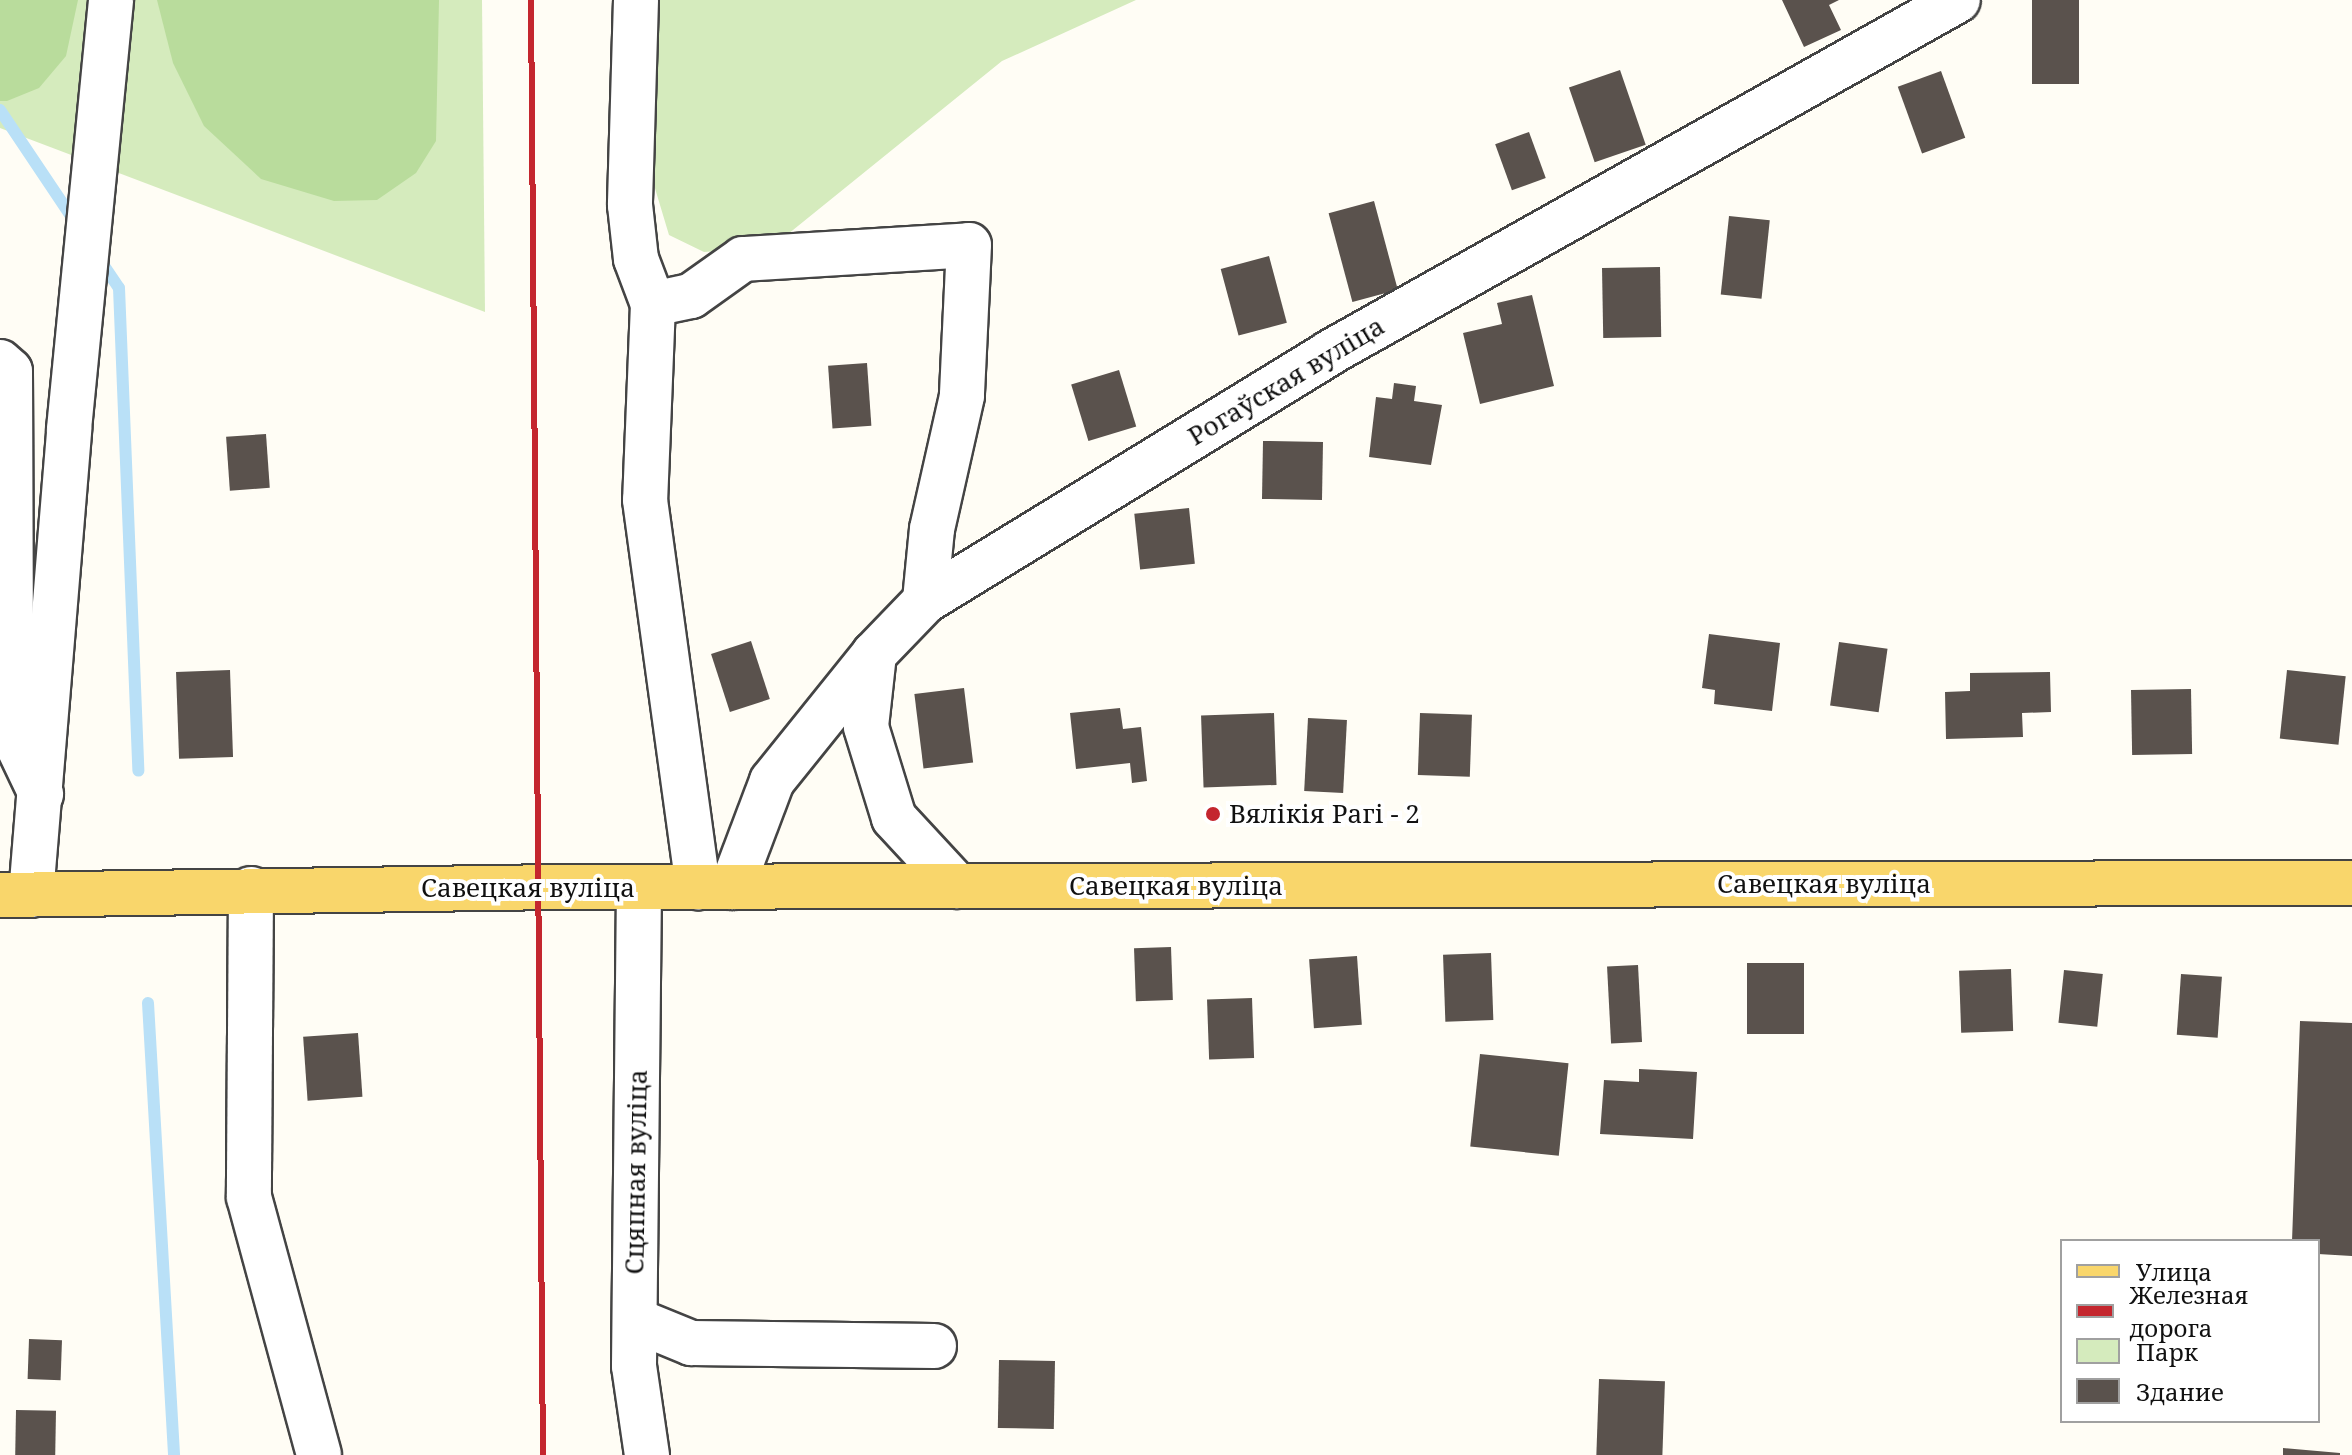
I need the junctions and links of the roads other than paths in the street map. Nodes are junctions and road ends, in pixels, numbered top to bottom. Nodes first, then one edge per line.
1 (111, 0) edge
2 (636, 0) edge
3 (1958, 0) edge
4 (653, 304) junction
5 (0, 362) edge
6 (925, 601) junction
7 (874, 654) junction
8 (42, 796) junction
9 (2352, 883) edge
10 (957, 886) junction
11 (639, 887) junction
12 (715, 887) junction
13 (251, 889) junction
14 (16, 895) edge
15 (635, 1320) junction
16 (934, 1346) dead end
17 (319, 1455) edge
18 (647, 1455) edge

1 - 8 street
2 - 4 street
3 - 6 street, Рогаўская вуліца
4 - 6 street
4 - 12 street
5 - 8 street
6 - 7 street, Рогаўская вуліца
7 - 10 street
7 - 12 street, Рогаўская вуліца
8 - 14 street
9 - 10 main road, Савецкая вуліца
10 - 12 main road, Савецкая вуліца
11 - 12 main road, Савецкая вуліца
11 - 13 main road, Савецкая вуліца
11 - 15 street, Сцяпная вуліца
13 - 14 main road, Савецкая вуліца
13 - 17 street
15 - 16 street
15 - 18 street, Сцяпная вуліца

